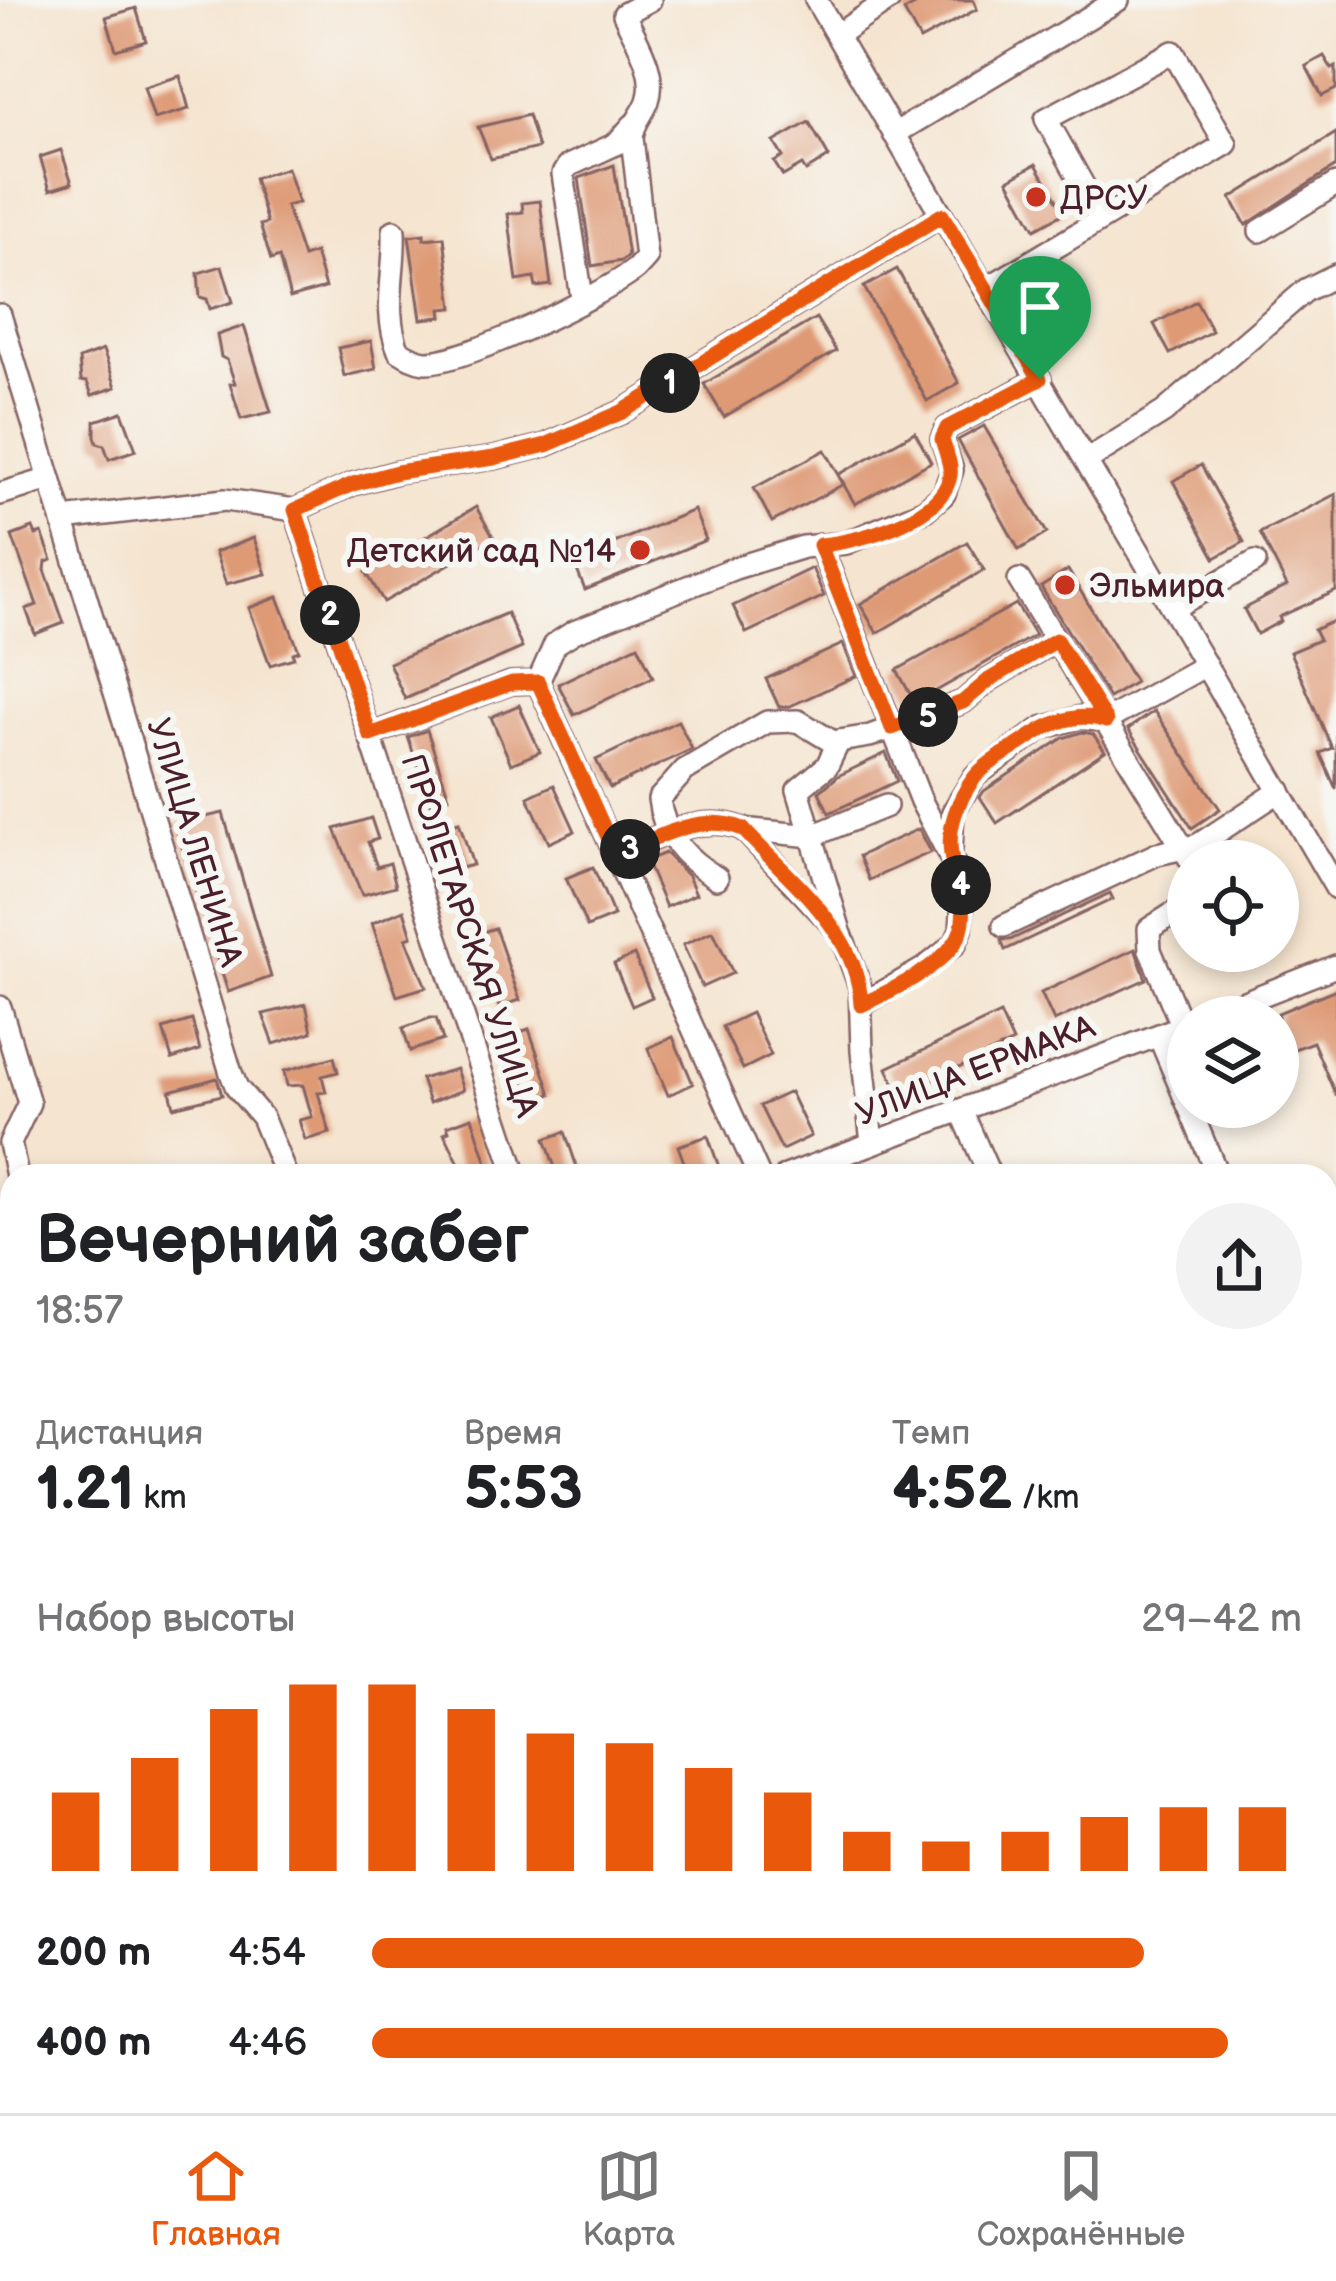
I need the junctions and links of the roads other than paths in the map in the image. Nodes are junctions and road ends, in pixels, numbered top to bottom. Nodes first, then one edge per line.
1 (650, 0) edge
2 (816, 0) edge
3 (889, 0) edge
4 (1118, 0) edge
5 (837, 35) junction
6 (633, 125) junction
7 (894, 134) junction
8 (1336, 184) edge
9 (942, 215) junction
10 (1102, 219) junction
11 (1260, 231) dead end
12 (394, 232) dead end
13 (1336, 275) edge
14 (986, 288) junction
15 (582, 298) junction
16 (0, 315) edge
17 (1040, 379) junction
18 (1087, 460) junction
19 (50, 479) junction
20 (0, 494) edge
21 (295, 510) junction
22 (63, 518) junction
23 (820, 545) junction
24 (1256, 562) dead end
25 (1019, 580) dead end
26 (1173, 608) junction
27 (1056, 640) junction
28 (1206, 665) junction
29 (538, 682) junction
30 (1106, 721) junction
31 (892, 728) junction
32 (370, 735) junction
33 (839, 741) junction
34 (1280, 791) junction
35 (886, 806) dead end
36 (743, 829) junction
37 (669, 833) junction
38 (812, 836) junction
39 (1178, 840) edge
40 (1209, 840) edge
41 (1167, 854) edge
42 (616, 855) junction
43 (951, 857) junction
44 (717, 878) dead end
45 (1336, 888) edge
46 (1167, 917) edge
47 (1004, 926) dead end
48 (841, 934) junction
49 (1336, 966) edge
50 (1171, 996) edge
51 (1260, 996) edge
52 (861, 1005) junction
53 (0, 1007) edge
54 (1167, 1033) edge
55 (1159, 1036) junction
56 (1167, 1055) edge
57 (961, 1110) junction
58 (1197, 1128) edge
59 (872, 1143) junction
60 (13, 1164) edge
61 (281, 1164) edge
62 (512, 1164) edge
63 (754, 1164) edge
64 (817, 1164) edge
65 (985, 1164) edge
66 (1213, 1164) edge

1 - 6 street
2 - 5 street
3 - 5 street
4 - 7 street
5 - 7 street
6 - 15 street
6 - 15 street
7 - 9 street
8 - 11 street
9 - 14 street
9 - 21 street
10 - 10 street
10 - 14 street
12 - 15 street
13 - 18 street
14 - 17 street
16 - 19 street, УЛИЦА ЛЕНИНА
17 - 18 street
17 - 23 street
18 - 26 street
19 - 20 street
19 - 22 street, УЛИЦА ЛЕНИНА
21 - 22 street
21 - 32 street, ПРОЛЕТАРСКАЯ УЛИЦА
22 - 61 street, УЛИЦА ЛЕНИНА
23 - 29 street
23 - 31 street
24 - 26 street
25 - 27 street
26 - 28 street
27 - 30 street
27 - 31 street
28 - 30 street
28 - 34 street
29 - 32 street
29 - 42 street
30 - 39 street
30 - 43 street
31 - 33 street
31 - 43 street
32 - 62 street, ПРОЛЕТАРСКАЯ УЛИЦА
33 - 37 street
33 - 38 street
34 - 40 street
34 - 45 street
35 - 38 street
36 - 37 street
36 - 38 street
36 - 48 street
37 - 42 street
37 - 44 street
38 - 48 street
41 - 47 street
42 - 63 street
43 - 52 street
46 - 50 street
48 - 52 street
49 - 51 street
52 - 59 street
53 - 60 street
54 - 55 street, УЛИЦА ЕРМАКА
55 - 56 street
55 - 57 street, УЛИЦА ЕРМАКА
57 - 59 street, УЛИЦА ЕРМАКА
57 - 65 street
58 - 66 street
59 - 64 street, УЛИЦА ЕРМАКА

